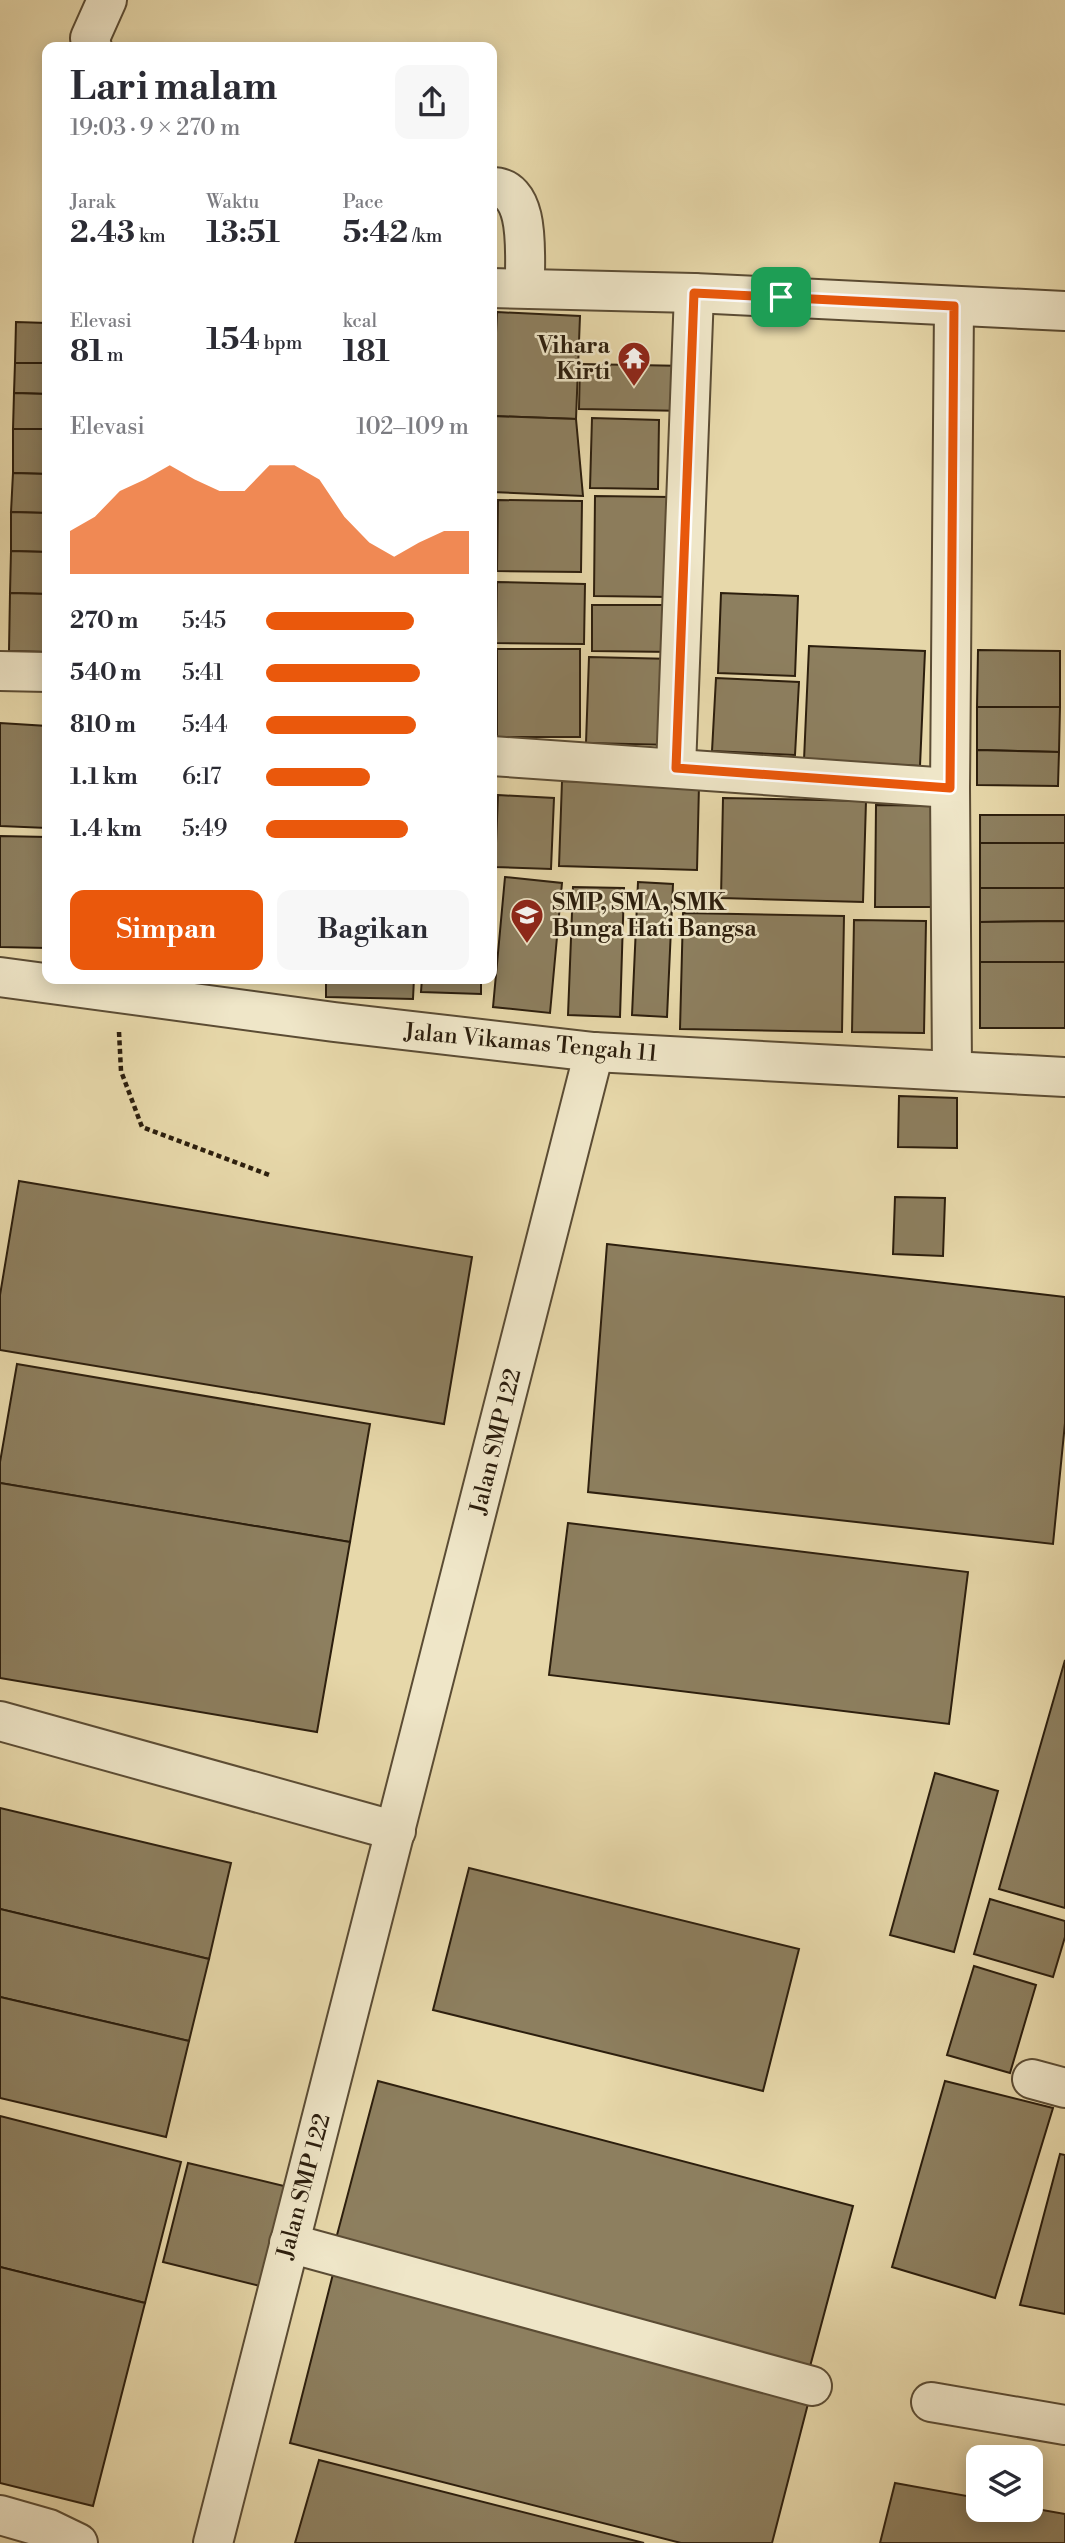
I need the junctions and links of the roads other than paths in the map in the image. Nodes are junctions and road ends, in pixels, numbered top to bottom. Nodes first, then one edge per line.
1 (107, 0) edge
2 (91, 42) edge
3 (497, 187) edge
4 (694, 293) junction
5 (520, 295) edge
6 (497, 304) edge
7 (954, 306) junction
8 (1065, 311) edge
9 (0, 671) edge
10 (42, 673) edge
11 (497, 756) edge
12 (676, 768) junction
13 (950, 788) junction
14 (0, 977) edge
15 (42, 983) edge
16 (51, 984) edge
17 (594, 1052) junction
18 (952, 1069) junction
19 (1065, 1077) edge
20 (0, 1721) edge
21 (396, 1830) junction
22 (289, 2243) junction
23 (812, 2386) dead end
24 (931, 2402) dead end
25 (1065, 2425) edge
26 (0, 2515) edge
27 (78, 2543) edge
28 (214, 2543) edge

1 - 2 street
3 - 5 street
4 - 5 street
4 - 7 street
4 - 12 street
5 - 6 street
7 - 8 street
7 - 13 street
9 - 10 street
11 - 12 street
12 - 13 street
13 - 18 street
14 - 15 street, Jalan Vikamas Tengah 11
16 - 17 street, Jalan Vikamas Tengah 11
17 - 18 street, Jalan Vikamas Tengah 11
17 - 21 street, Jalan SMP 122
18 - 19 street, Jalan Vikamas Tengah 11
20 - 21 street
21 - 22 street, Jalan SMP 122
22 - 23 street
22 - 28 street, Jalan SMP 122
24 - 25 street
26 - 27 street

